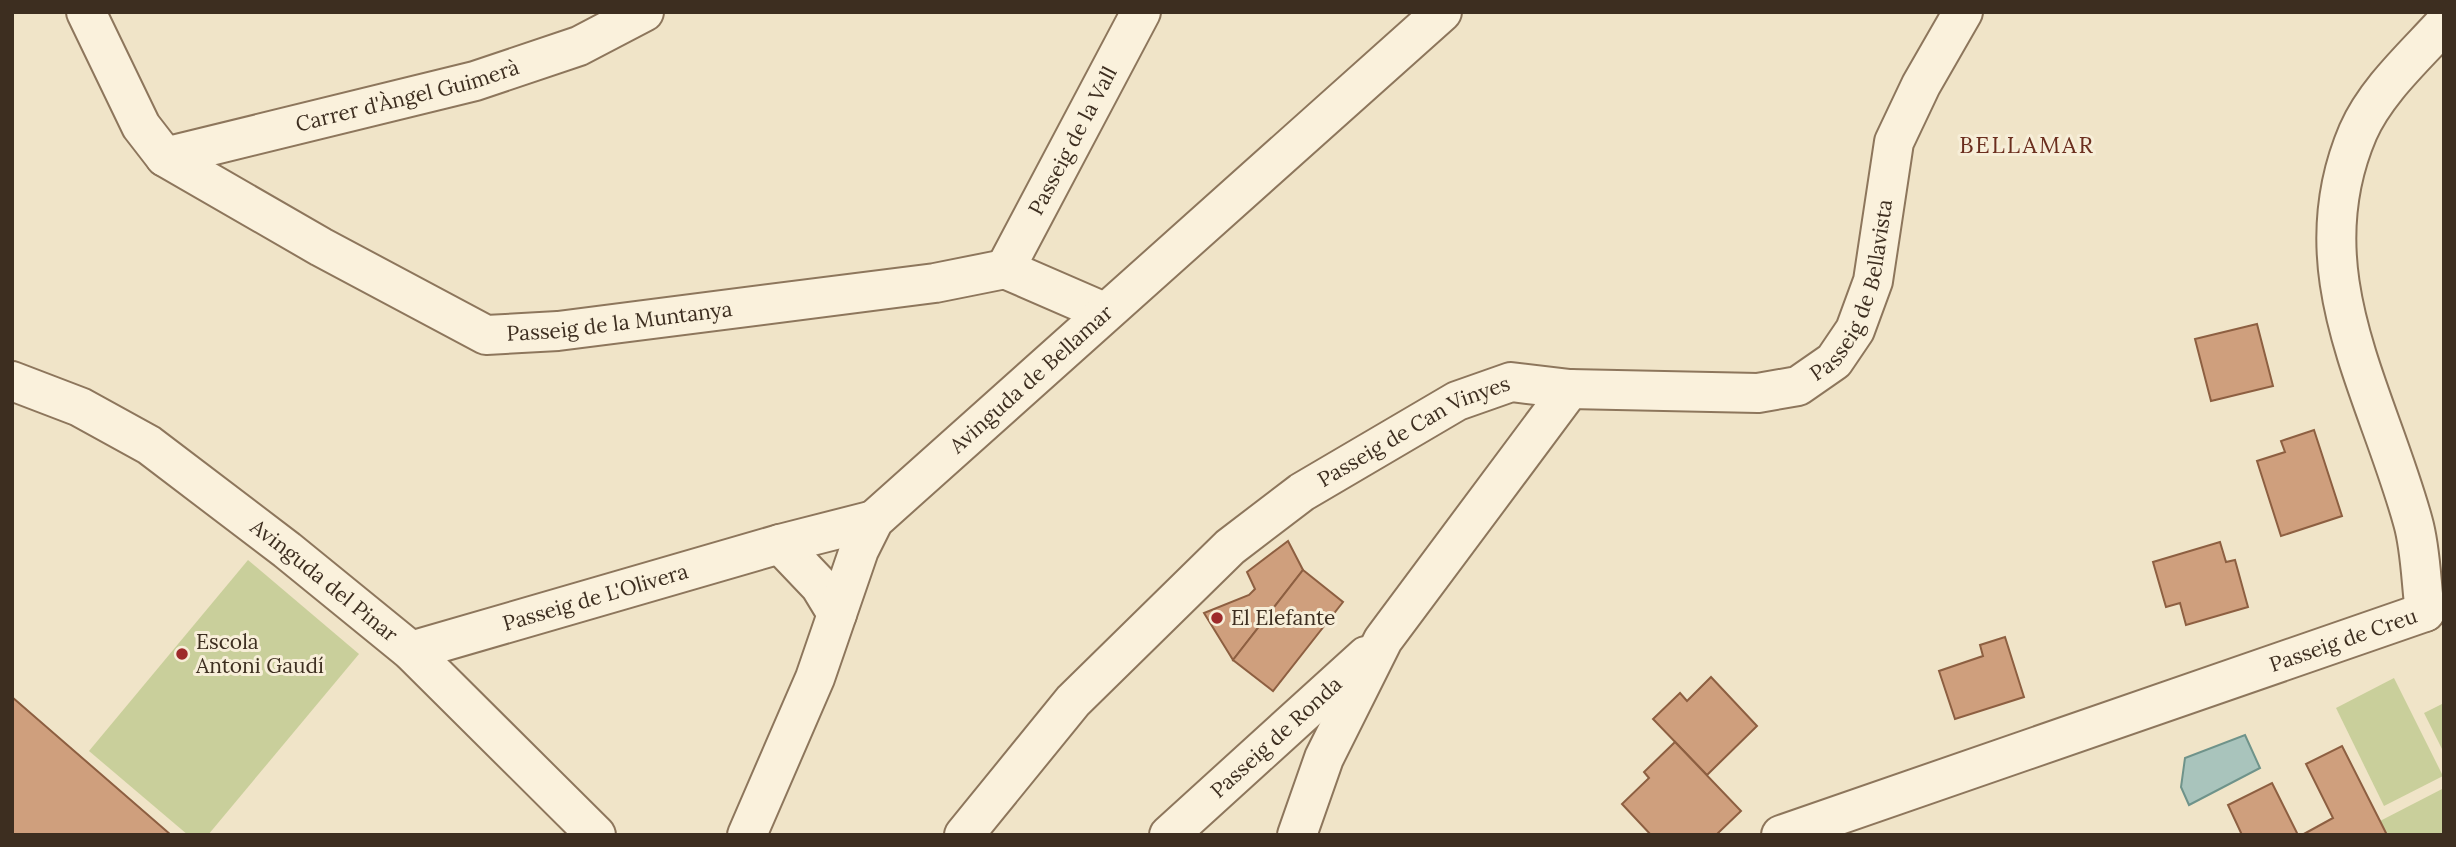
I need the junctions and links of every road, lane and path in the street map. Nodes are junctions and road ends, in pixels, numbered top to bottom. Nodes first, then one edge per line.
1 (86, 12) edge
2 (644, 12) edge
3 (1141, 12) edge
4 (1442, 12) edge
5 (1963, 12) edge
6 (2444, 24) edge
7 (165, 157) junction
8 (1005, 269) junction
9 (1104, 312) junction
10 (12, 381) edge
11 (1570, 389) junction
12 (874, 520) junction
13 (780, 544) junction
14 (837, 614) junction
15 (2434, 622) edge
16 (1383, 640) junction
17 (411, 651) junction
18 (596, 835) edge
19 (747, 835) edge
20 (964, 835) edge
21 (1169, 835) edge
22 (1297, 835) edge
23 (1781, 835) edge

1 - 7 street, Passeig de la Muntanya
2 - 7 street, Carrer d'Àngel Guimerà
3 - 8 street, Passeig de la Vall
4 - 9 street, Avinguda de Bellamar
5 - 11 street, Passeig de Bellavista
6 - 15 street, Passeig de Creu
7 - 8 street, Passeig de la Muntanya
8 - 9 street
9 - 12 street, Avinguda de Bellamar
10 - 17 street, Avinguda del Pinar
11 - 16 street
11 - 20 street, Passeig de Can Vinyes
12 - 13 street, Passeig de L'Olivera
12 - 14 street, Avinguda de Bellamar
13 - 14 street
13 - 17 street, Passeig de L'Olivera
14 - 19 street, Avinguda de Bellamar
15 - 23 street, Passeig de Creu
16 - 21 street, Passeig de Ronda
16 - 22 street
17 - 18 street, Avinguda del Pinar

